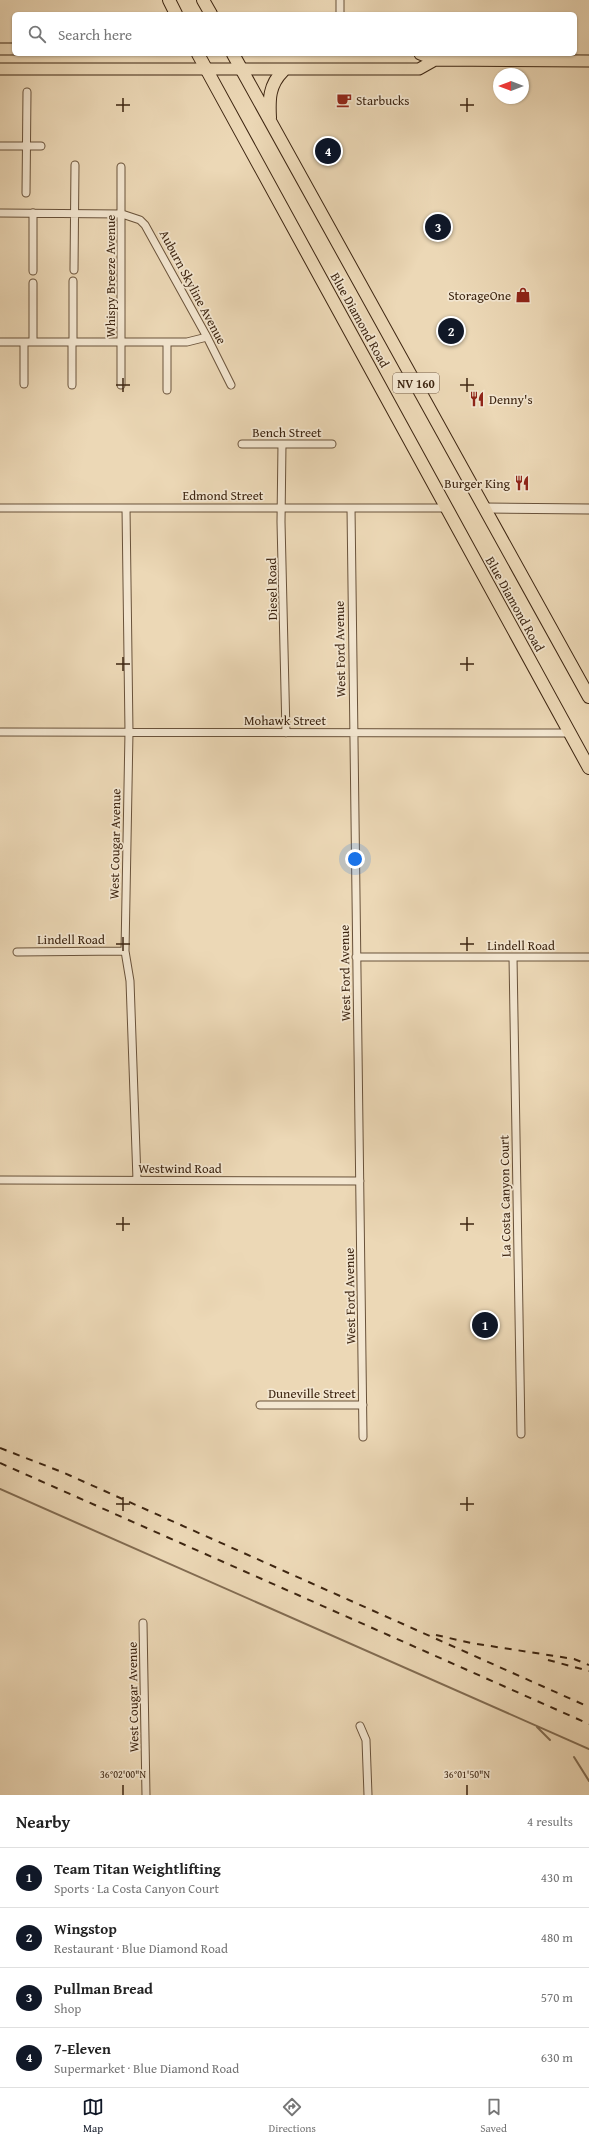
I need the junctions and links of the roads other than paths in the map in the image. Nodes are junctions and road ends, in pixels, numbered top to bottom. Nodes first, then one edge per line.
1 (203, 0) edge
2 (340, 0) edge
3 (210, 12) edge
4 (340, 12) edge
5 (0, 49) edge
6 (12, 49) edge
7 (199, 56) edge
8 (234, 56) edge
9 (425, 56) edge
10 (436, 60) junction
11 (589, 61) edge
12 (0, 69) edge
13 (207, 70) junction
14 (242, 70) junction
15 (283, 71) junction
16 (27, 92) dead end
17 (271, 121) junction
18 (0, 146) edge
19 (26, 146) junction
20 (42, 146) dead end
21 (75, 165) dead end
22 (121, 167) dead end
23 (26, 193) dead end
24 (0, 213) edge
25 (33, 213) junction
26 (74, 213) junction
27 (122, 214) junction
28 (33, 270) dead end
29 (74, 270) dead end
30 (73, 281) dead end
31 (33, 283) dead end
32 (207, 337) junction
33 (72, 341) junction
34 (122, 341) junction
35 (0, 342) edge
36 (24, 342) junction
37 (33, 342) junction
38 (167, 342) junction
39 (24, 384) dead end
40 (72, 385) dead end
41 (121, 385) dead end
42 (231, 385) dead end
43 (167, 390) dead end
44 (242, 444) dead end
45 (282, 444) junction
46 (332, 444) dead end
47 (0, 508) edge
48 (126, 508) junction
49 (282, 508) junction
50 (350, 508) junction
51 (446, 508) junction
52 (485, 508) junction
53 (589, 509) edge
54 (589, 697) edge
55 (0, 732) edge
56 (130, 732) junction
57 (353, 732) junction
58 (286, 733) junction
59 (570, 733) junction
60 (589, 768) edge
61 (125, 951) junction
62 (17, 952) dead end
63 (356, 957) junction
64 (513, 957) junction
65 (589, 957) edge
66 (0, 1180) edge
67 (137, 1180) junction
68 (360, 1181) junction
69 (260, 1405) dead end
70 (363, 1405) junction
71 (522, 1434) dead end
72 (363, 1437) dead end
73 (143, 1623) dead end
74 (360, 1726) dead end
75 (146, 1795) edge
76 (368, 1795) edge

1 - 3 highway
2 - 4 street
5 - 6 main road
7 - 13 highway, Blue Diamond Road / NV 160
8 - 14 highway, Blue Diamond Road / NV 160
9 - 10 main road
10 - 11 main road
10 - 15 main road
12 - 13 main road
13 - 14 main road
13 - 51 highway, Blue Diamond Road / NV 160
14 - 15 main road
14 - 17 highway, Blue Diamond Road / NV 160
15 - 17 highway
16 - 19 street
17 - 52 highway, Blue Diamond Road / NV 160
18 - 19 street
19 - 20 street
19 - 23 street
21 - 26 street
22 - 27 street, Whispy Breeze Avenue
24 - 25 street, Auburn Skyline Avenue
25 - 26 street, Auburn Skyline Avenue
25 - 28 street
26 - 27 street, Auburn Skyline Avenue
26 - 29 street
27 - 32 street, Auburn Skyline Avenue
27 - 34 street, Whispy Breeze Avenue
30 - 33 street
31 - 37 street
32 - 38 street
32 - 42 street, Auburn Skyline Avenue
33 - 34 street
33 - 37 street
33 - 40 street
34 - 38 street
34 - 41 street, Whispy Breeze Avenue
35 - 36 street
36 - 37 street
36 - 39 street
38 - 43 street
44 - 45 street, Bench Street
45 - 46 street, Bench Street
45 - 49 street, Diesel Road
47 - 48 street, Edmond Street
48 - 49 street, Edmond Street
48 - 56 street, West Cougar Avenue
49 - 50 street, Edmond Street
49 - 58 street, Diesel Road
50 - 51 street, Edmond Street
50 - 57 street, West Ford Avenue
51 - 59 highway, Blue Diamond Road / NV 160
52 - 53 street
52 - 54 highway, Blue Diamond Road / NV 160
55 - 56 street, Mohawk Street
56 - 58 street, Mohawk Street
56 - 61 street, West Cougar Avenue
57 - 58 street, Mohawk Street
57 - 59 street, Mohawk Street
57 - 63 street, West Ford Avenue
59 - 60 highway, Blue Diamond Road / NV 160
61 - 62 street, Lindell Road
61 - 67 street, West Cougar Avenue
63 - 64 street, Lindell Road
63 - 68 street, West Ford Avenue
64 - 65 street, Lindell Road
64 - 71 street, La Costa Canyon Court
66 - 67 street, Westwind Road
67 - 68 street, Westwind Road
68 - 70 street, West Ford Avenue
69 - 70 street, Duneville Street
70 - 72 street, West Ford Avenue
73 - 75 street, West Cougar Avenue
74 - 76 street

